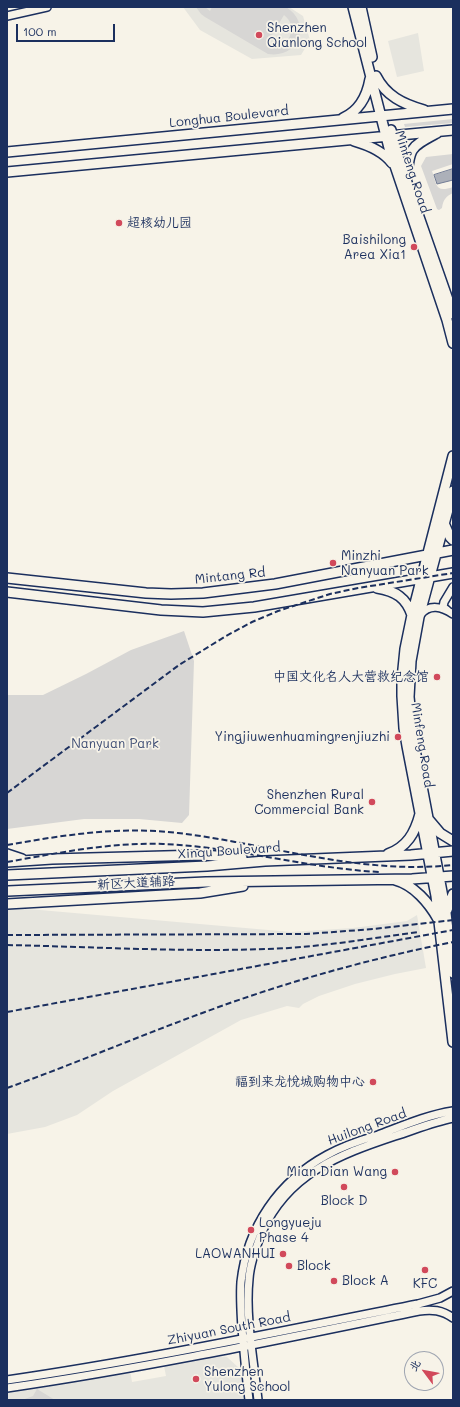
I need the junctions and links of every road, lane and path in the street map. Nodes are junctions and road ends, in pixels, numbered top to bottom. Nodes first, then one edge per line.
1 (47, 7) edge
2 (353, 7) edge
3 (361, 7) edge
4 (7, 16) edge
5 (373, 76) junction
6 (453, 109) edge
7 (433, 111) junction
8 (383, 116) junction
9 (338, 120) junction
10 (453, 130) edge
11 (440, 131) junction
12 (389, 136) junction
13 (344, 140) junction
14 (7, 152) edge
15 (396, 168) junction
16 (7, 172) edge
17 (407, 181) junction
18 (453, 314) edge
19 (453, 343) edge
20 (453, 456) edge
21 (453, 491) edge
22 (444, 523) junction
23 (453, 540) edge
24 (453, 550) edge
25 (432, 554) junction
26 (453, 573) edge
27 (8, 578) edge
28 (425, 578) junction
29 (370, 587) junction
30 (453, 587) edge
31 (10, 593) edge
32 (450, 612) edge
33 (415, 616) junction
34 (420, 812) junction
35 (428, 818) junction
36 (453, 841) edge
37 (453, 851) edge
38 (432, 853) junction
39 (7, 854) edge
40 (383, 856) junction
41 (27, 860) junction
42 (265, 861) junction
43 (7, 862) edge
44 (7, 875) edge
45 (453, 876) edge
46 (437, 877) junction
47 (390, 879) junction
48 (265, 881) junction
49 (8, 891) dead end
50 (453, 894) edge
51 (7, 904) edge
52 (446, 913) junction
53 (440, 921) junction
54 (453, 973) edge
55 (453, 1042) edge
56 (453, 1111) edge
57 (453, 1118) edge
58 (453, 1290) edge
59 (453, 1318) edge
60 (252, 1341) junction
61 (243, 1343) junction
62 (7, 1380) edge
63 (7, 1388) edge
64 (250, 1400) edge
65 (258, 1400) edge

1 - 4 street
2 - 5 main road, Minfeng Road
3 - 5 main road, Minfeng Road
5 - 7 main road
5 - 8 main road, Minfeng Road
5 - 9 main road
6 - 7 main road, Longhua Boulevard
7 - 8 main road, Longhua Boulevard
8 - 9 main road, Longhua Boulevard
8 - 12 main road, Minfeng Road
9 - 14 main road, Longhua Boulevard
10 - 11 main road
11 - 12 main road
11 - 17 main road
12 - 13 main road
12 - 15 main road, Minfeng Road
12 - 17 main road, Minfeng Road
13 - 15 main road
13 - 16 main road
15 - 19 main road, Minfeng Road
17 - 18 main road, Minfeng Road
20 - 25 main road, Minfeng Road
21 - 22 main road, Minfeng Road
22 - 23 main road
22 - 25 main road, Minfeng Road
24 - 25 main road, Mintang Rd
25 - 27 main road, Mintang Rd
25 - 28 main road, Minfeng Road
26 - 28 main road
28 - 29 main road
28 - 33 main road, Minfeng Road
29 - 31 main road
29 - 33 main road
30 - 32 street
32 - 33 street
33 - 34 main road, Minfeng Road
33 - 35 main road, Minfeng Road
34 - 38 main road, Minfeng Road
34 - 40 main road
35 - 36 main road
35 - 38 main road, Minfeng Road
37 - 38 main road, Xinqu Boulevard
38 - 40 main road, Xinqu Boulevard
38 - 46 main road, Minfeng Road
39 - 41 main road
40 - 42 main road, Xinqu Boulevard
41 - 42 main road
41 - 43 main road
42 - 44 main road, Xinqu Boulevard
45 - 46 main road
46 - 47 main road
46 - 52 main road, Minfeng Road
46 - 53 main road, Minfeng Road
47 - 48 main road
47 - 53 main road
48 - 49 main road
48 - 51 main road, 新区大道辅路
50 - 52 main road
52 - 54 main road, Minfeng Road
53 - 55 main road, Minfeng Road
56 - 61 street, Huilong Road
57 - 60 street, Huilong Road
58 - 60 street, Zhiyuan South Road
59 - 60 street, Zhiyuan South Road
60 - 61 street, Zhiyuan South Road
60 - 65 street, Huilong Road
61 - 62 street, Zhiyuan South Road
61 - 63 street, Zhiyuan South Road
61 - 64 street, Huilong Road

